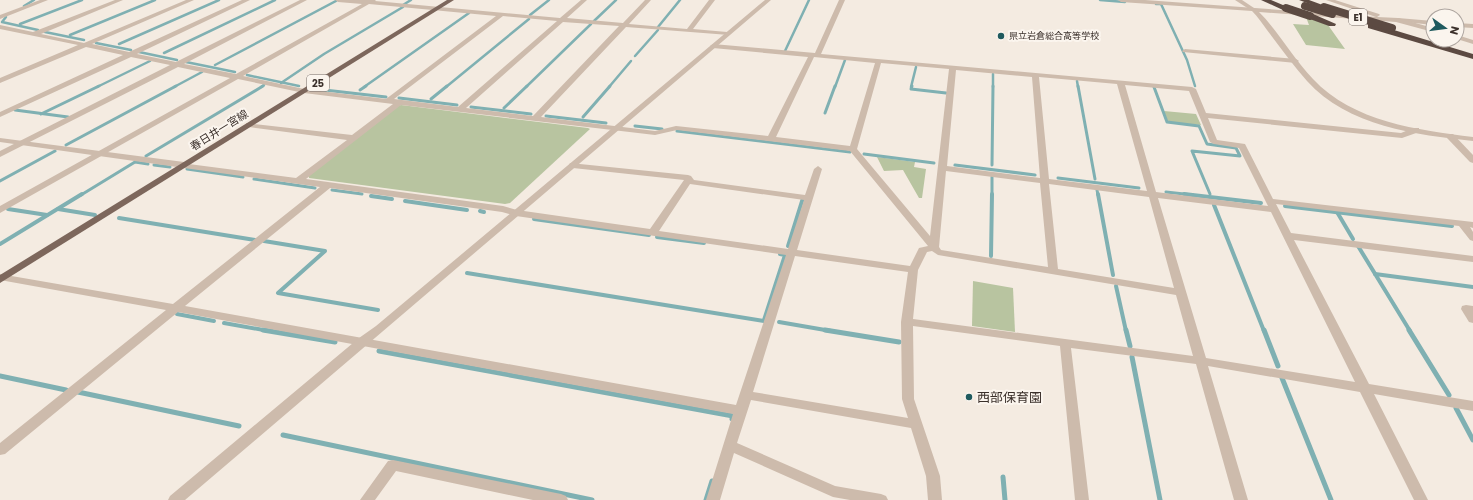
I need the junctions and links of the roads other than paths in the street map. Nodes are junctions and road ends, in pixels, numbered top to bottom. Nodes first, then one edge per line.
1 (45, 0) edge
2 (120, 0) edge
3 (190, 0) edge
4 (247, 0) edge
5 (304, 0) edge
6 (338, 0) edge
7 (451, 0) edge
8 (584, 0) edge
9 (648, 0) edge
10 (712, 0) edge
11 (768, 0) edge
12 (842, 0) edge
13 (1122, 0) edge
14 (1238, 0) edge
15 (1264, 0) edge
16 (1329, 0) edge
17 (371, 1) edge
18 (1293, 2) dead end
19 (1304, 3) edge
20 (437, 9) junction
21 (1254, 10) junction
22 (501, 14) junction
23 (0, 17) edge
24 (562, 20) junction
25 (1398, 20) junction
26 (1425, 22) edge
27 (1332, 24) dead end
28 (624, 25) junction
29 (0, 27) edge
30 (1425, 28) edge
31 (688, 31) junction
32 (34, 34) junction
33 (727, 34) junction
34 (86, 44) junction
35 (713, 46) junction
36 (1185, 51) dead end
37 (1473, 52) edge
38 (130, 54) junction
39 (814, 55) junction
40 (1473, 57) edge
41 (879, 60) junction
42 (1296, 61) junction
43 (177, 64) junction
44 (953, 67) junction
45 (1035, 74) junction
46 (236, 77) junction
47 (0, 81) edge
48 (1120, 82) junction
49 (304, 91) junction
50 (387, 101) junction
51 (399, 103) junction
52 (460, 110) junction
53 (0, 115) edge
54 (1202, 115) junction
55 (535, 119) junction
56 (249, 125) junction
57 (616, 128) junction
58 (1416, 130) junction
59 (1450, 136) junction
60 (354, 138) junction
61 (771, 139) junction
62 (1473, 139) edge
63 (0, 140) edge
64 (21, 143) junction
65 (853, 149) junction
66 (0, 154) edge
67 (98, 154) junction
68 (1473, 160) edge
69 (184, 165) junction
70 (573, 165) junction
71 (943, 168) junction
72 (818, 169) dead end
73 (689, 180) junction
74 (298, 181) junction
75 (1045, 181) junction
76 (328, 185) junction
77 (1153, 195) junction
78 (809, 198) junction
79 (1272, 206) junction
80 (0, 210) edge
81 (516, 213) junction
82 (1461, 223) junction
83 (1473, 225) edge
84 (653, 232) junction
85 (1288, 236) junction
86 (1473, 238) edge
87 (934, 248) junction
88 (791, 252) junction
89 (1473, 259) edge
90 (914, 270) junction
91 (1053, 271) junction
92 (1, 278) edge
93 (1182, 293) junction
94 (175, 308) junction
95 (1473, 310) edge
96 (1473, 319) edge
97 (907, 322) junction
98 (363, 341) junction
99 (1065, 343) junction
100 (1201, 361) junction
101 (1364, 388) junction
102 (746, 394) junction
103 (1473, 406) edge
104 (741, 411) junction
105 (916, 424) junction
106 (730, 445) junction
107 (0, 450) edge
108 (175, 500) edge
109 (367, 500) edge
110 (561, 500) edge
111 (712, 500) edge
112 (881, 500) edge
113 (935, 500) edge
114 (1082, 500) edge
115 (1241, 500) edge
116 (1421, 500) edge

1 - 23 street
2 - 32 street
3 - 34 street
4 - 38 street
5 - 43 street
6 - 17 street
7 - 20 main road, 春日井一宮線 / 25
8 - 24 street
9 - 28 street
10 - 31 street
11 - 33 street
12 - 39 street
13 - 21 street
14 - 21 street
15 - 27 highway, bridge
16 - 25 street
17 - 20 street
17 - 46 street
18 - 19 highway, E1
19 - 37 highway, E1, bridge
19 - 40 highway, E1, bridge
20 - 22 street
20 - 49 main road, 春日井一宮線 / 25
21 - 25 street
21 - 42 street
22 - 24 street
22 - 50 street
24 - 28 street
24 - 52 street
25 - 26 street
25 - 30 street
28 - 31 street
28 - 55 street
29 - 32 street
31 - 33 street
32 - 34 street
33 - 35 street
34 - 38 street
34 - 47 street
35 - 39 street
35 - 57 street
36 - 42 street
38 - 43 street
38 - 53 street
39 - 41 street
39 - 61 street
41 - 44 street
41 - 65 street
42 - 58 street
43 - 46 street
43 - 64 street
44 - 45 street
44 - 71 street
45 - 48 street
45 - 75 street
46 - 49 street
46 - 67 street
48 - 54 street
48 - 77 street
49 - 50 street
49 - 56 main road, 春日井一宮線 / 25
50 - 51 street
51 - 52 street
51 - 60 street
52 - 55 street
54 - 58 street
54 - 79 street
55 - 57 street
56 - 60 street
56 - 69 main road, 春日井一宮線 / 25
57 - 61 street
57 - 70 street
58 - 59 street
59 - 62 street
59 - 68 street
60 - 74 street
61 - 65 street
63 - 64 street
64 - 66 street
64 - 67 street
65 - 87 street
67 - 69 street
67 - 80 street
69 - 74 street
69 - 92 main road, 春日井一宮線 / 25
70 - 73 street
70 - 81 street
71 - 75 street
71 - 87 street
72 - 78 street
73 - 78 street
73 - 84 street
74 - 76 street
75 - 77 street
75 - 91 street
76 - 81 street
76 - 94 street
77 - 79 street
77 - 93 street
78 - 88 street
79 - 82 street
79 - 85 street
81 - 84 street
81 - 98 street
82 - 83 street
82 - 86 street
84 - 88 street
85 - 89 street
85 - 101 street
87 - 90 street
87 - 91 street
88 - 90 street
88 - 102 street
90 - 97 street
91 - 93 street
92 - 94 street
93 - 100 street
94 - 98 street
94 - 107 street
95 - 96 street
97 - 99 street
97 - 105 street
98 - 104 street
98 - 108 street
99 - 100 street
99 - 114 street
100 - 101 street
100 - 115 street
101 - 103 street
101 - 116 street
102 - 104 street
102 - 105 street
104 - 106 street
105 - 113 street
106 - 111 street
106 - 112 street
109 - 110 street

